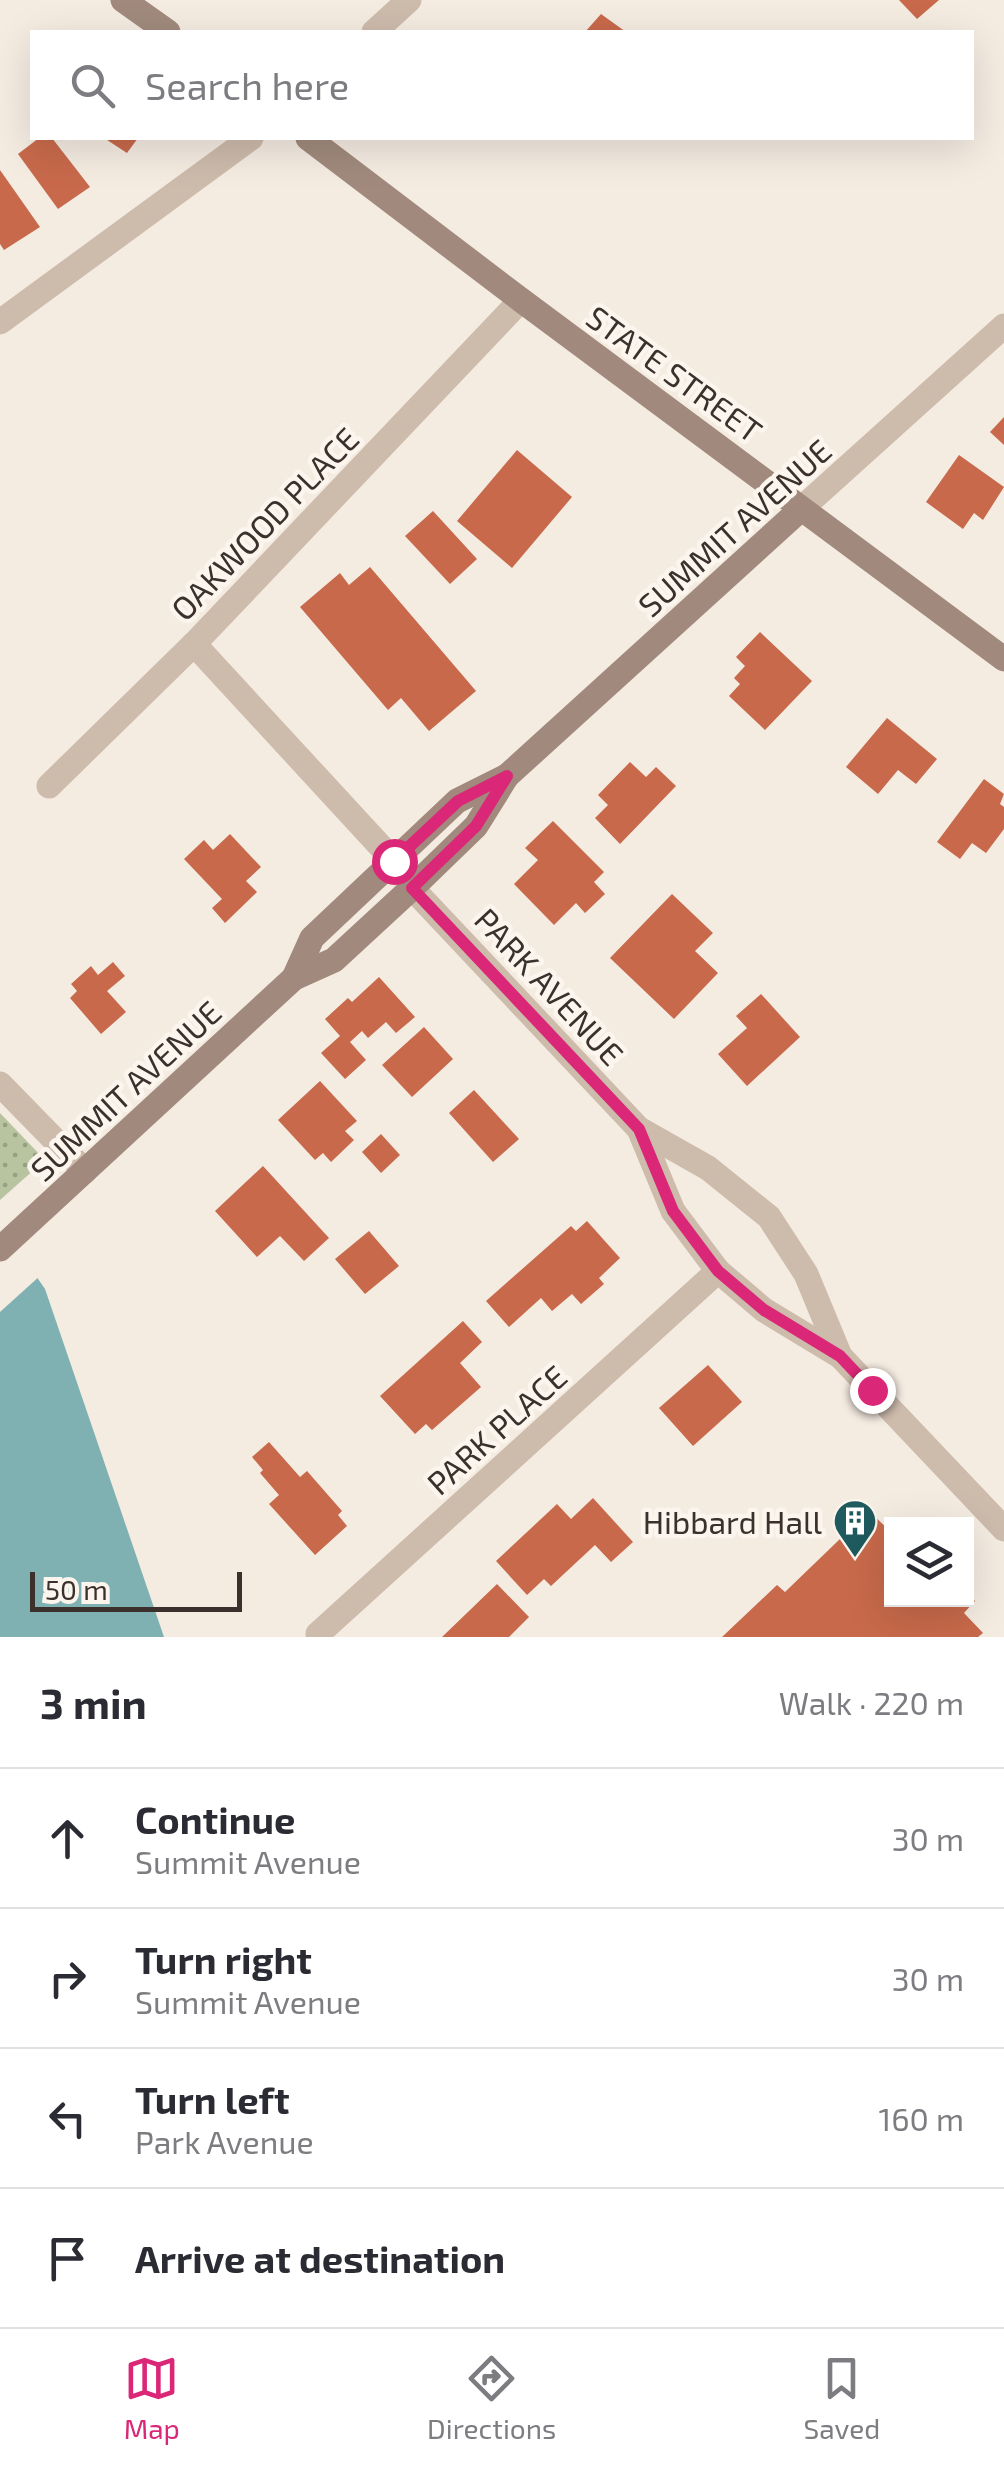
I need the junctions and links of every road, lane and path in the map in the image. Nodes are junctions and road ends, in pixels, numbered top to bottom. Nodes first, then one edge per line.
1 (124, 0) edge
2 (410, 0) edge
3 (165, 30) edge
4 (376, 30) edge
5 (248, 140) edge
6 (311, 140) edge
7 (520, 300) junction
8 (0, 322) edge
9 (1004, 326) edge
10 (802, 509) junction
11 (194, 644) junction
12 (1004, 659) edge
13 (507, 776) junction
14 (49, 786) dead end
15 (394, 861) junction
16 (412, 888) junction
17 (294, 978) junction
18 (0, 1084) edge
19 (639, 1129) junction
20 (75, 1180) junction
21 (0, 1249) edge
22 (718, 1271) junction
23 (840, 1356) junction
24 (1004, 1528) edge
25 (318, 1634) dead end

1 - 3 main road
2 - 4 street
5 - 8 street
6 - 7 main road, STATE STREET
7 - 10 main road, STATE STREET
7 - 11 street, OAKWOOD PLACE
9 - 10 street, SUMMIT AVENUE
10 - 12 main road, STATE STREET
10 - 13 main road, SUMMIT AVENUE
11 - 14 street, OAKWOOD PLACE
11 - 15 street
13 - 15 main road, SUMMIT AVENUE
13 - 16 main road, SUMMIT AVENUE
15 - 17 main road, SUMMIT AVENUE
16 - 17 main road, SUMMIT AVENUE
16 - 19 street, PARK AVENUE
17 - 20 main road, SUMMIT AVENUE
18 - 20 street
19 - 22 street, PARK AVENUE
19 - 23 street, PARK AVENUE
20 - 21 main road, SUMMIT AVENUE
22 - 23 street, PARK AVENUE
22 - 25 street, PARK PLACE
23 - 24 street, PARK AVENUE

